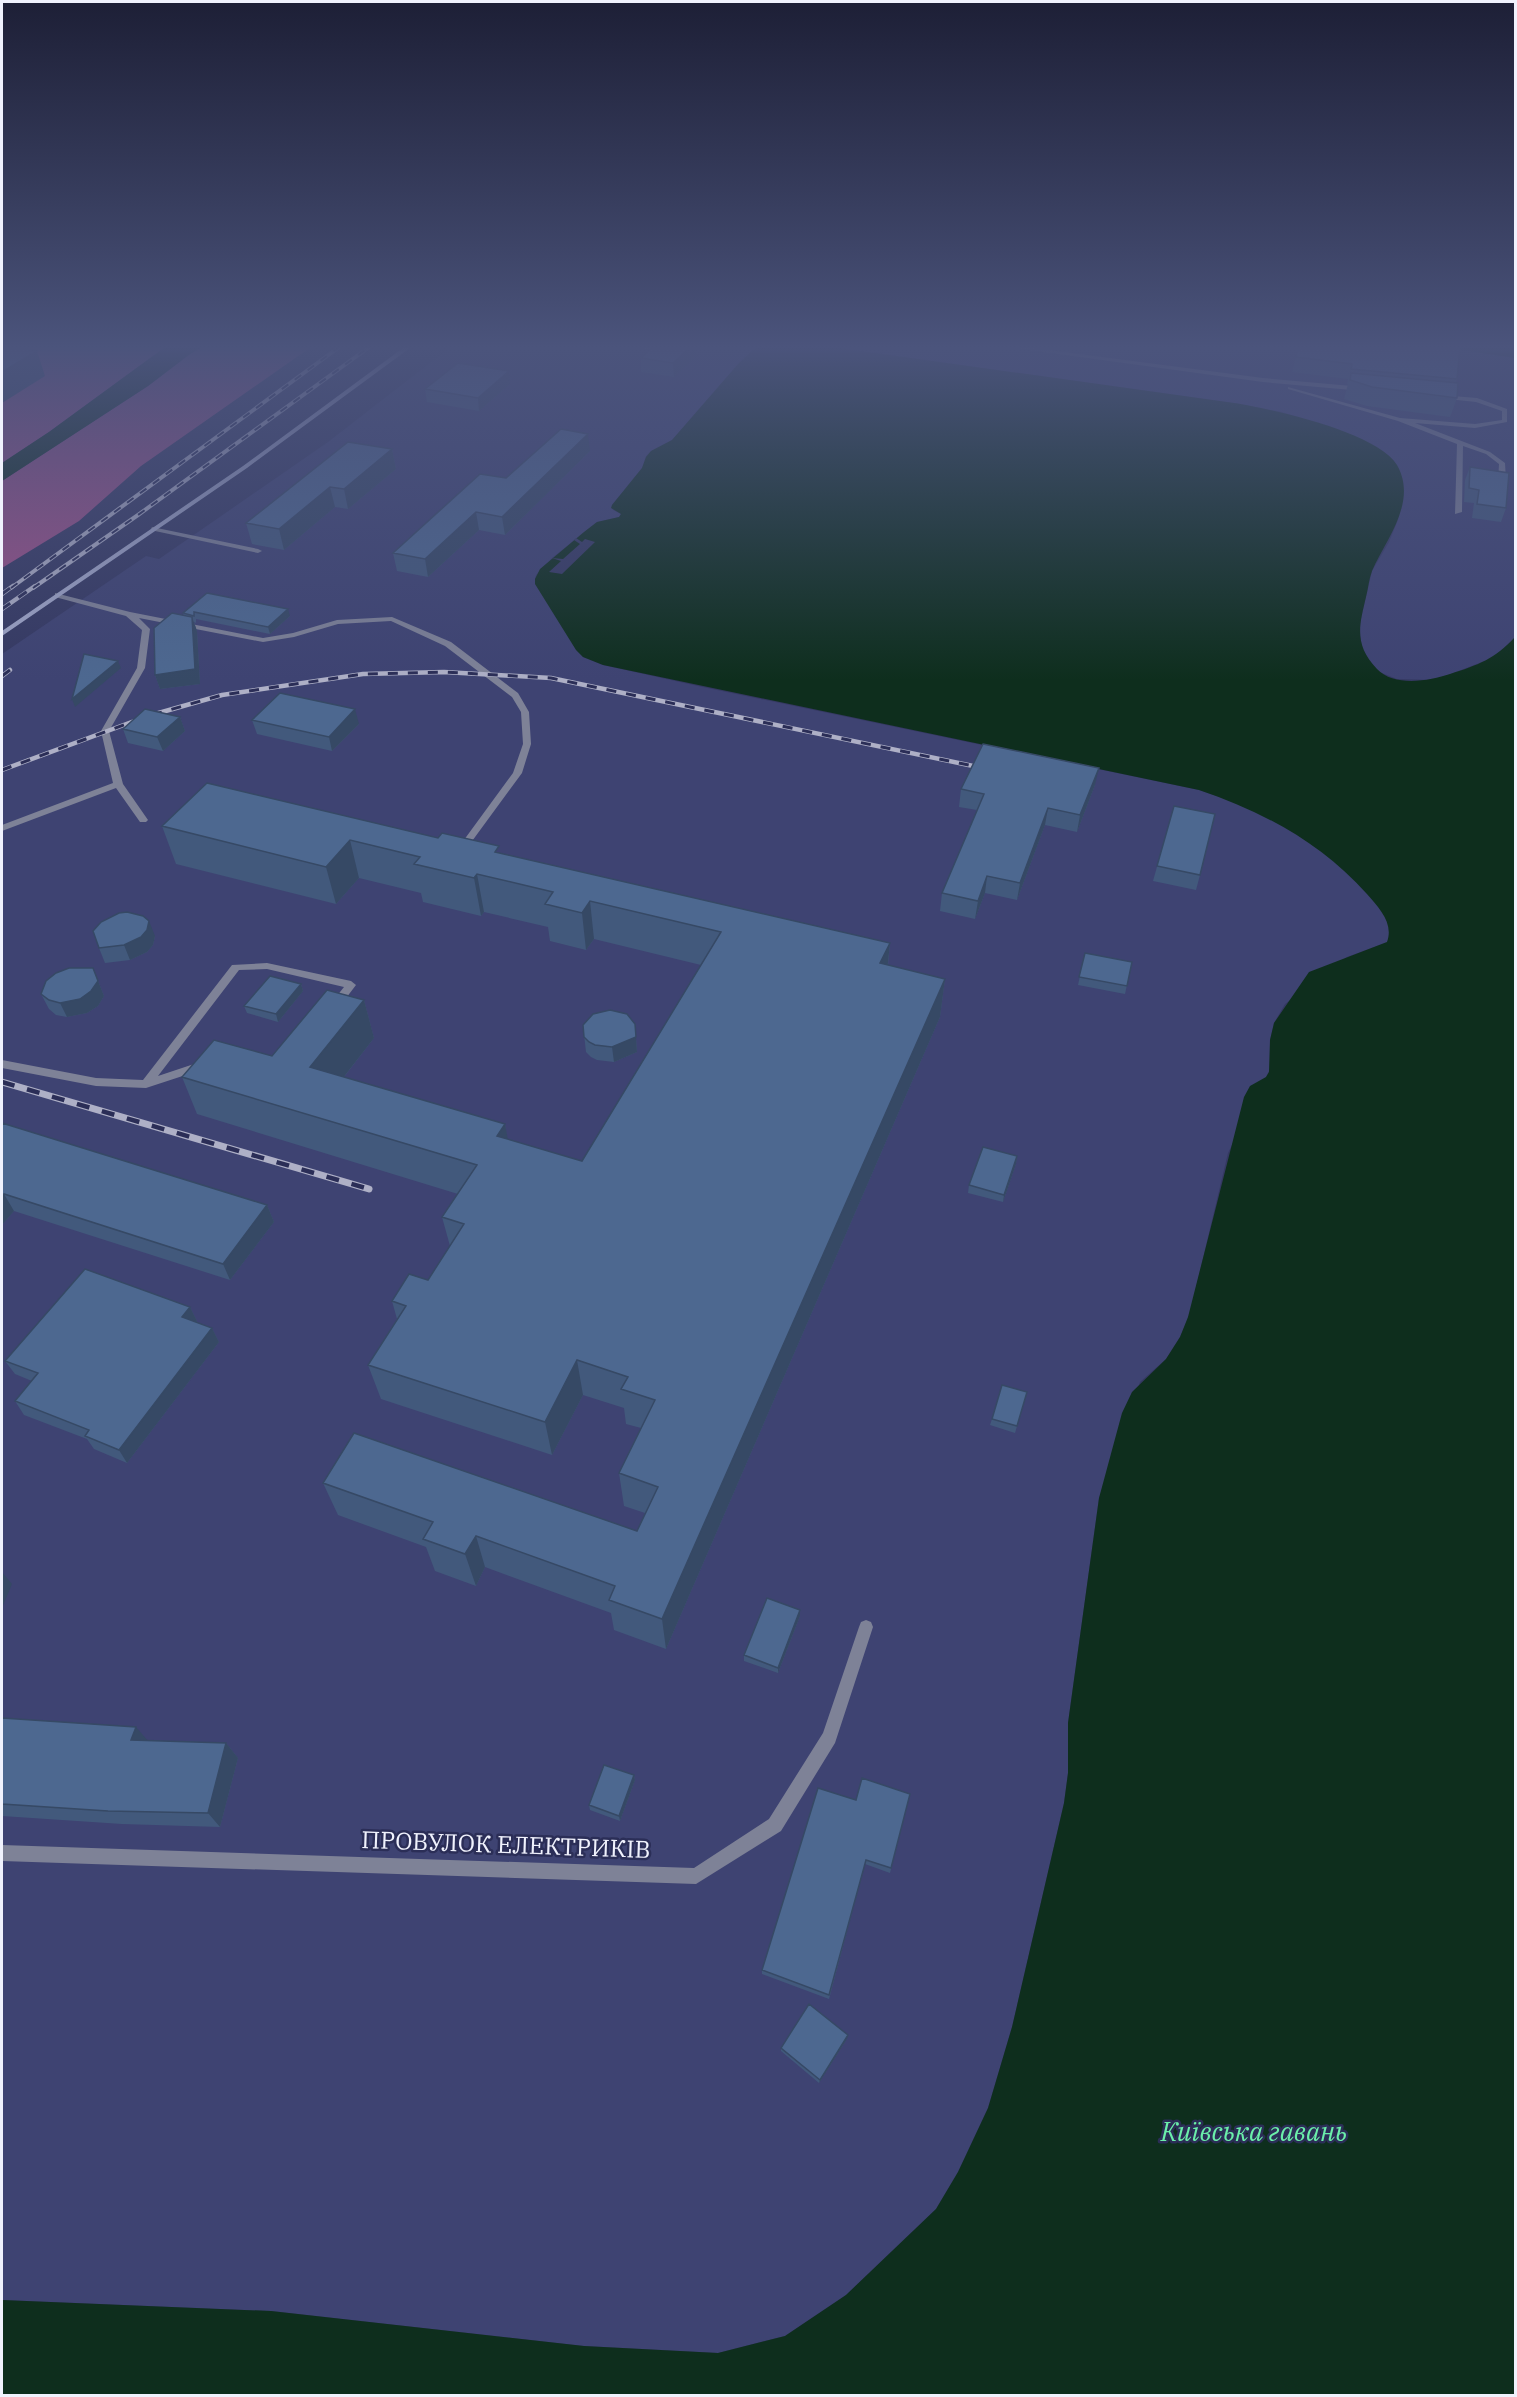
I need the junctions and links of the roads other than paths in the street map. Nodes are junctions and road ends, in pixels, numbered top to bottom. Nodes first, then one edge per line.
1 (259, 457) edge
2 (1460, 457) edge
3 (1493, 457) edge
4 (1502, 481) edge
5 (1458, 512) dead end
6 (155, 530) junction
7 (258, 551) dead end
8 (58, 595) junction
9 (129, 614) junction
10 (2, 634) edge
11 (117, 784) junction
12 (143, 820) dead end
13 (2, 828) edge
14 (464, 846) edge
15 (323, 1020) edge
16 (218, 1060) edge
17 (2, 1064) edge
18 (146, 1084) junction
19 (866, 1627) dead end
20 (2, 1853) edge

1 - 6 street
2 - 5 street
3 - 4 street
6 - 7 street
6 - 8 street
8 - 9 street
8 - 10 street
9 - 11 street
9 - 14 street
11 - 12 street
11 - 13 street
15 - 18 street
16 - 18 street
17 - 18 street
19 - 20 street, ПРОВУЛОК ЕЛЕКТРИКІВ

